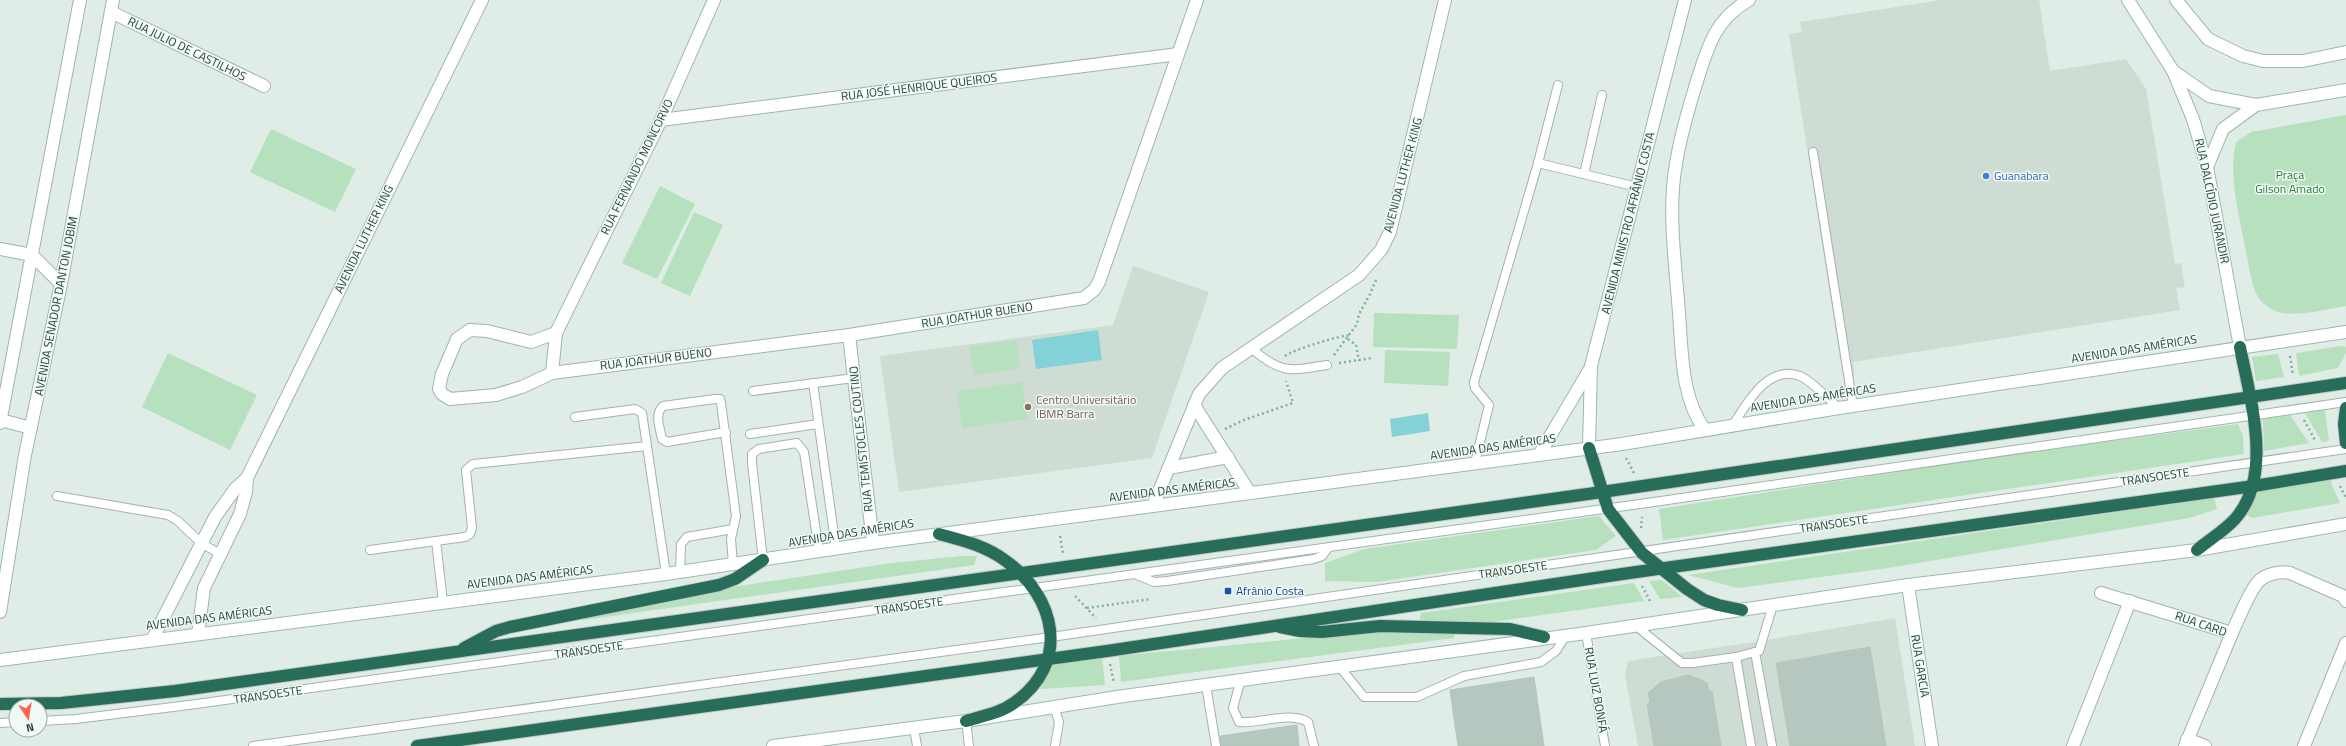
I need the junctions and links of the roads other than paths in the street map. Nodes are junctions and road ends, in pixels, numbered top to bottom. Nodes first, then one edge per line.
1 (80, 0) edge
2 (114, 0) edge
3 (482, 0) edge
4 (714, 0) edge
5 (1197, 0) edge
6 (1445, 0) edge
7 (1685, 0) edge
8 (1749, 0) edge
9 (2128, 0) edge
10 (2176, 0) edge
11 (111, 12) junction
12 (2346, 52) edge
13 (1178, 54) junction
14 (2173, 71) junction
15 (1558, 85) dead end
16 (264, 86) dead end
17 (2346, 90) edge
18 (1602, 95) dead end
19 (2256, 105) junction
20 (661, 120) junction
21 (1813, 152) dead end
22 (1538, 164) junction
23 (2207, 167) junction
24 (1584, 174) junction
25 (1637, 187) junction
26 (0, 249) edge
27 (32, 255) junction
28 (61, 284) junction
29 (2346, 332) edge
30 (556, 333) junction
31 (849, 335) junction
32 (2240, 347) junction
33 (1252, 349) junction
34 (1327, 365) road end
35 (1591, 366) junction
36 (552, 372) junction
37 (854, 378) junction
38 (813, 383) junction
39 (2346, 383) edge
40 (753, 391) dead end
41 (2250, 398) junction
42 (2346, 402) edge
43 (1194, 405) junction
44 (1853, 406) junction
45 (1839, 408) junction
46 (2346, 408) edge
47 (2253, 416) junction
48 (575, 417) dead end
49 (0, 421) edge
50 (818, 424) junction
51 (1733, 425) junction
52 (31, 428) junction
53 (1705, 430) junction
54 (726, 432) junction
55 (750, 434) dead end
56 (2346, 443) edge
57 (647, 446) junction
58 (1589, 448) junction
59 (2346, 449) edge
60 (1539, 455) junction
61 (1228, 457) junction
62 (2257, 461) junction
63 (1475, 463) junction
64 (1169, 468) junction
65 (2346, 471) edge
66 (247, 478) junction
67 (2254, 486) junction
68 (1602, 492) junction
69 (1250, 494) junction
70 (57, 496) dead end
71 (1153, 506) junction
72 (1608, 509) junction
73 (2346, 524) edge
74 (733, 529) junction
75 (938, 534) junction
76 (436, 541) junction
77 (201, 543) junction
78 (873, 543) junction
79 (836, 549) junction
80 (370, 550) dead end
81 (2197, 550) junction
82 (819, 551) junction
83 (1642, 553) junction
84 (220, 554) junction
85 (763, 560) junction
86 (733, 564) junction
87 (1662, 569) junction
88 (680, 572) junction
89 (1022, 573) junction
90 (666, 574) junction
91 (1908, 585) junction
92 (1034, 588) junction
93 (2101, 593) dead end
94 (2130, 601) junction
95 (2346, 601) edge
96 (443, 602) junction
97 (1773, 605) junction
98 (0, 610) edge
99 (1742, 610) junction
100 (1273, 625) junction
101 (1636, 626) junction
102 (1586, 633) junction
103 (2232, 633) junction
104 (198, 634) junction
105 (1566, 635) junction
106 (1051, 637) junction
107 (1544, 637) junction
108 (152, 640) junction
109 (2346, 643) edge
110 (460, 651) junction
111 (1755, 652) junction
112 (1736, 657) junction
113 (1048, 659) junction
114 (0, 660) edge
115 (1339, 666) junction
116 (1241, 679) junction
117 (1206, 684) junction
118 (0, 704) edge
119 (1054, 706) junction
120 (48, 721) edge
121 (966, 721) junction
122 (914, 728) junction
123 (2186, 743) edge
124 (253, 746) edge
125 (417, 746) edge
126 (773, 746) edge
127 (917, 746) edge
128 (969, 746) edge
129 (1055, 746) edge
130 (1216, 746) edge
131 (1314, 746) edge
132 (1605, 746) edge
133 (1751, 746) edge
134 (1772, 746) edge
135 (1932, 746) edge
136 (2073, 746) edge
137 (2205, 746) edge
138 (2304, 746) edge

1 - 27 street
2 - 11 street, AVENIDA SENADOR DANTON JOBIM
3 - 66 street, AVENIDA LUTHER KING
4 - 20 street, RUA FERNANDO MONCORVO
5 - 13 street, RUA JOATHUR BUENO
6 - 33 street, AVENIDA LUTHER KING
7 - 25 street, AVENIDA MINISTRO AFRÂNIO COSTA
8 - 53 street
9 - 14 street, RUA DALCÍDIO JURANDIR
10 - 12 street
11 - 16 street, RUA JULIO DE CASTILHOS
11 - 28 street, AVENIDA SENADOR DANTON JOBIM
13 - 20 street, RUA JOSÉ HENRIQUE QUEIROS
13 - 31 street, RUA JOATHUR BUENO
14 - 19 street
14 - 23 street, RUA DALCÍDIO JURANDIR
15 - 22 lane
17 - 19 street
18 - 24 lane
19 - 23 street
20 - 30 street, RUA FERNANDO MONCORVO
21 - 44 lane
22 - 24 lane
22 - 63 lane
23 - 32 street, RUA DALCÍDIO JURANDIR
24 - 25 lane
25 - 35 street, AVENIDA MINISTRO AFRÂNIO COSTA
26 - 27 street
27 - 28 street
27 - 49 street
28 - 52 street, AVENIDA SENADOR DANTON JOBIM
29 - 32 street, AVENIDA DAS AMÉRICAS
30 - 36 street, RUA FERNANDO MONCORVO
30 - 36 street
31 - 36 street, RUA JOATHUR BUENO
31 - 37 street, RUA TEMISTOCLES COUTINO
32 - 41 highway
32 - 44 street, AVENIDA DAS AMÉRICAS
33 - 34 lane
33 - 43 street, AVENIDA LUTHER KING
35 - 58 street, AVENIDA MINISTRO AFRÂNIO COSTA
35 - 60 street
37 - 38 lane
37 - 78 street, RUA TEMISTOCLES COUTINO
38 - 40 lane
38 - 50 lane
39 - 41 highway
41 - 47 highway
41 - 68 highway
42 - 47 lane, TRANSOESTE
43 - 61 street
43 - 64 street, AVENIDA LUTHER KING
44 - 45 street, AVENIDA DAS AMÉRICAS
45 - 51 street, AVENIDA DAS AMÉRICAS
45 - 51 lane
46 - 56 highway
47 - 62 highway
47 - 72 lane, TRANSOESTE
48 - 57 lane
49 - 52 street
50 - 55 lane
50 - 79 lane
51 - 53 street, AVENIDA DAS AMÉRICAS
52 - 98 street, AVENIDA SENADOR DANTON JOBIM
53 - 58 street, AVENIDA DAS AMÉRICAS
54 - 54 lane
54 - 74 lane
57 - 76 lane
57 - 90 lane
58 - 60 street, AVENIDA DAS AMÉRICAS
58 - 68 highway
59 - 62 lane, TRANSOESTE
60 - 63 street, AVENIDA DAS AMÉRICAS
61 - 64 street
61 - 69 street
62 - 67 highway
62 - 83 lane, TRANSOESTE
63 - 69 street, AVENIDA DAS AMÉRICAS
64 - 71 street, AVENIDA LUTHER KING
65 - 67 highway
66 - 77 street, AVENIDA LUTHER KING
66 - 84 street, AVENIDA LUTHER KING
67 - 81 highway
67 - 87 highway
68 - 72 highway
68 - 89 highway
69 - 71 street, AVENIDA DAS AMÉRICAS
70 - 77 lane
71 - 75 street, AVENIDA DAS AMÉRICAS
72 - 83 highway
72 - 92 lane, TRANSOESTE
73 - 81 street
74 - 86 lane
74 - 88 lane
75 - 78 street, AVENIDA DAS AMÉRICAS
75 - 89 highway
76 - 80 lane
76 - 96 lane
77 - 84 lane
77 - 108 street, AVENIDA LUTHER KING
78 - 79 street, AVENIDA DAS AMÉRICAS
79 - 82 street, AVENIDA DAS AMÉRICAS
81 - 91 street
82 - 85 street, AVENIDA DAS AMÉRICAS
82 - 85 lane
83 - 87 highway
83 - 106 lane, TRANSOESTE
84 - 104 street, AVENIDA LUTHER KING
85 - 86 street, AVENIDA DAS AMÉRICAS
85 - 110 highway
86 - 88 street, AVENIDA DAS AMÉRICAS
87 - 99 highway
87 - 100 highway
88 - 90 street, AVENIDA DAS AMÉRICAS
89 - 92 highway
89 - 110 highway
90 - 96 street, AVENIDA DAS AMÉRICAS
91 - 97 street
91 - 135 street, RUA GARCIA
92 - 106 highway
92 - 120 lane, TRANSOESTE
93 - 94 street, RUA CARD
94 - 103 street, RUA CARD
94 - 136 street
95 - 103 street
96 - 104 street, AVENIDA DAS AMÉRICAS
97 - 99 street
97 - 111 lane
99 - 101 street
100 - 107 highway
100 - 113 highway
101 - 102 street
101 - 112 lane
102 - 105 street
102 - 132 lane, RUA LUIZ BONFÁ
103 - 123 street, RUA CARD
104 - 108 street, AVENIDA DAS AMÉRICAS
105 - 107 street
105 - 115 lane
106 - 113 highway
106 - 124 lane, TRANSOESTE
107 - 115 street
108 - 114 street, AVENIDA DAS AMÉRICAS
109 - 138 street
110 - 118 highway
111 - 112 lane
111 - 134 lane
112 - 133 lane
113 - 121 highway
113 - 125 highway
115 - 116 street
116 - 117 street
116 - 131 lane
117 - 119 street
117 - 130 lane
119 - 121 street
119 - 129 lane
121 - 122 street
121 - 128 lane
122 - 126 street
122 - 127 lane
123 - 137 street

